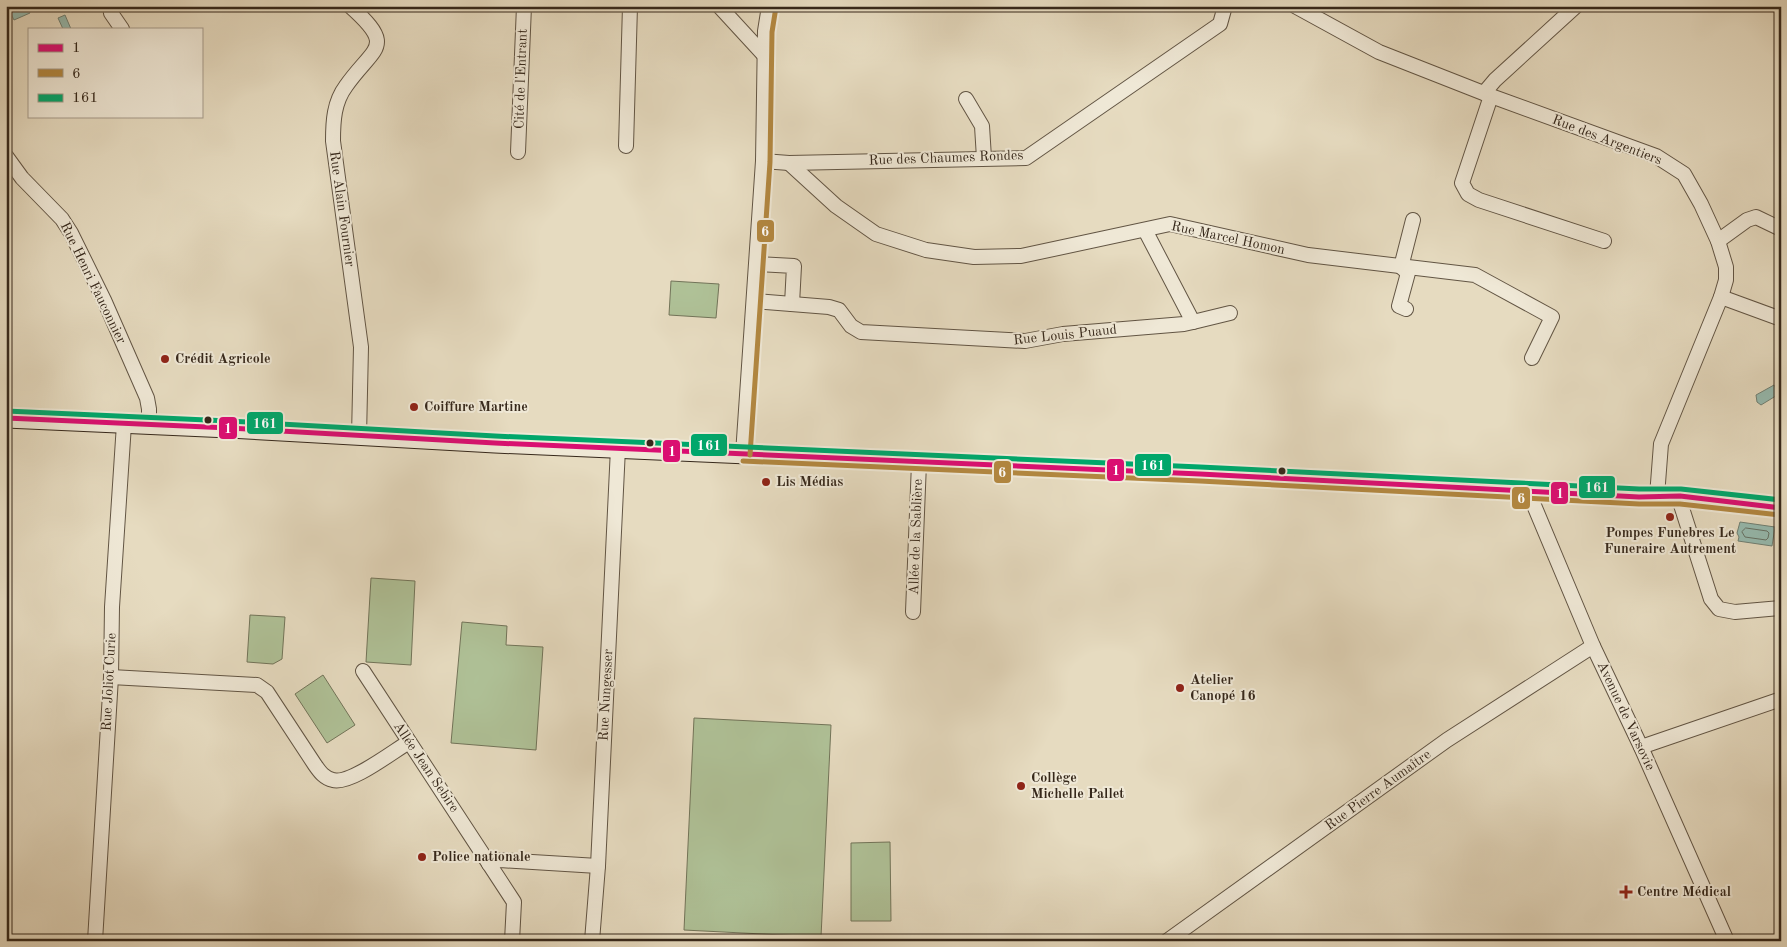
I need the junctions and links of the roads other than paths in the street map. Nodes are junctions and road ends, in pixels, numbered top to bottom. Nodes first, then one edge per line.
1 (110, 6) edge
2 (350, 6) edge
3 (524, 6) edge
4 (630, 6) edge
5 (719, 6) edge
6 (769, 6) edge
7 (1225, 6) edge
8 (1295, 6) edge
9 (1576, 6) edge
10 (121, 28) edge
11 (765, 56) junction
12 (1488, 95) junction
13 (966, 99) dead end
14 (626, 146) dead end
15 (518, 152) dead end
16 (6, 156) edge
17 (984, 158) junction
18 (763, 160) junction
19 (789, 162) junction
20 (1413, 220) dead end
21 (1781, 229) edge
22 (1145, 230) junction
23 (1604, 241) dead end
24 (1718, 241) junction
25 (757, 264) junction
26 (1401, 267) junction
27 (1721, 297) junction
28 (754, 301) junction
29 (792, 304) junction
30 (1406, 308) dead end
31 (1230, 313) dead end
32 (1781, 319) edge
33 (1193, 322) junction
34 (1532, 358) dead end
35 (6, 418) edge
36 (124, 424) junction
37 (149, 425) junction
38 (359, 436) junction
39 (618, 448) junction
40 (743, 454) junction
41 (919, 462) junction
42 (1528, 491) junction
43 (1657, 496) junction
44 (1680, 496) junction
45 (1781, 508) edge
46 (1781, 608) edge
47 (913, 612) dead end
48 (1593, 646) junction
49 (363, 670) dead end
50 (111, 677) junction
51 (1781, 699) edge
52 (409, 742) junction
53 (1640, 747) junction
54 (489, 864) junction
55 (598, 866) junction
56 (95, 941) edge
57 (512, 941) edge
58 (592, 941) edge
59 (1167, 941) edge
60 (1727, 941) edge

1 - 10 street
2 - 38 street, Rue Alain Fournier
3 - 15 street, Cité de l'Entrant
4 - 14 street
5 - 11 street
6 - 11 street
7 - 17 street, Rue des Chaumes Rondes
8 - 12 street, Rue des Argentiers
9 - 12 street
11 - 18 street
12 - 23 street
12 - 24 street, Rue des Argentiers
13 - 17 street
16 - 37 street, Rue Henri Fauconnier
17 - 19 street, Rue des Chaumes Rondes
18 - 19 street, Rue des Chaumes Rondes
18 - 25 street
19 - 22 street, Rue Marcel Homon
20 - 26 street
21 - 24 street
22 - 26 street, Rue Marcel Homon
22 - 33 street
24 - 27 street, Rue des Argentiers
25 - 28 street
25 - 29 street
26 - 30 street
26 - 34 street, Rue Marcel Homon
27 - 32 street
27 - 43 street, Rue des Argentiers
28 - 29 street, Rue Louis Puaud
28 - 40 street
29 - 33 street, Rue Louis Puaud
31 - 33 street, Rue Louis Puaud
35 - 36 street
36 - 37 street
36 - 50 street, Rue Joliot Curie
37 - 38 street
38 - 39 street
39 - 40 street
39 - 55 street, Rue Nungesser
40 - 41 street
41 - 42 street
41 - 47 street, Allée de la Sablière
42 - 43 street
42 - 48 street, Avenue de Varsovie
43 - 44 street
44 - 45 street
44 - 46 street
48 - 53 street, Avenue de Varsovie
48 - 59 street, Rue Pierre Aumaître
49 - 52 street, Allée Jean Sebire
50 - 52 street
50 - 56 street, Rue Joliot Curie
51 - 53 street
52 - 54 street, Allée Jean Sebire
53 - 60 street, Avenue de Varsovie
54 - 55 street
54 - 57 street, Allée Jean Sebire
55 - 58 street, Rue Nungesser

